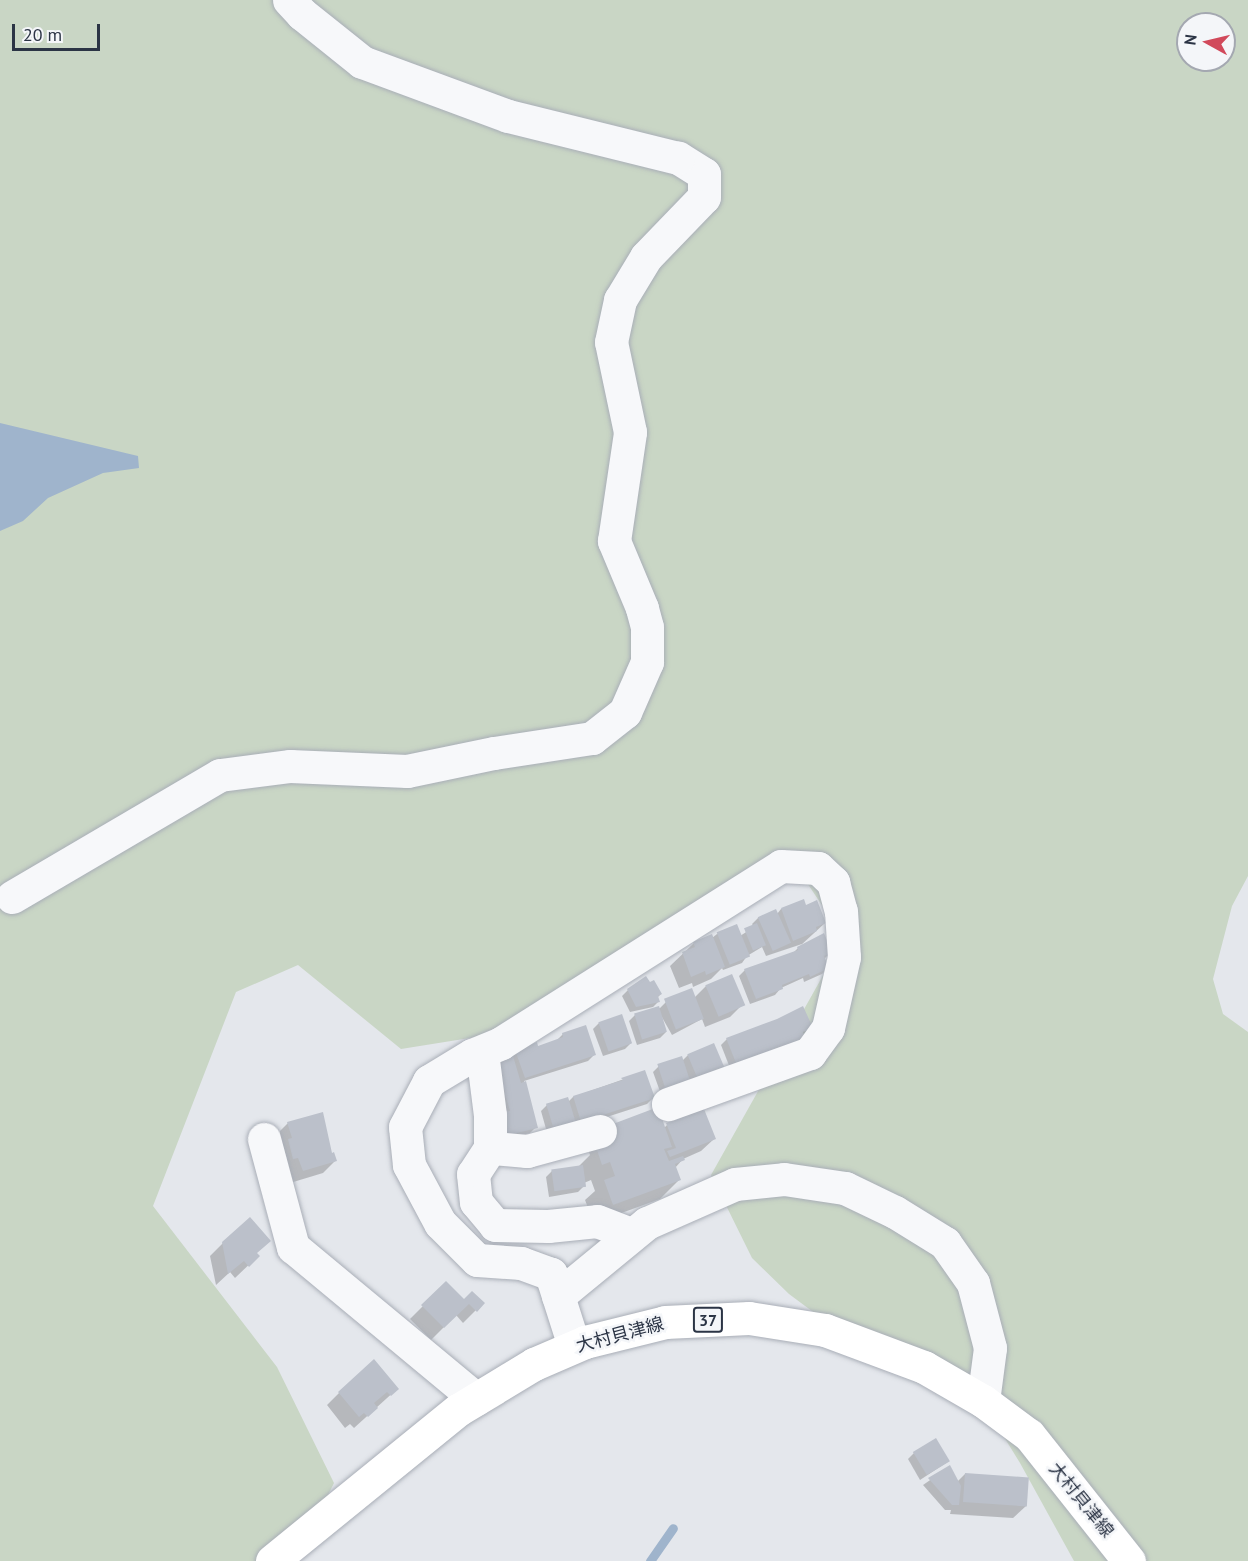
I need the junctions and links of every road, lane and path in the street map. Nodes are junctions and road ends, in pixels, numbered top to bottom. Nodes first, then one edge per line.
1 (289, 0) edge
2 (4, 897) edge
3 (482, 1052) junction
4 (668, 1104) dead end
5 (600, 1131) dead end
6 (264, 1139) dead end
7 (490, 1148) junction
8 (631, 1234) junction
9 (558, 1296) junction
10 (574, 1346) junction
11 (476, 1399) junction
12 (982, 1401) junction
13 (272, 1561) edge
14 (1129, 1561) edge

1 - 2 street
3 - 4 street
3 - 7 street
3 - 9 street
5 - 7 street
6 - 11 street
7 - 8 street
8 - 9 street
8 - 12 street
9 - 10 street
10 - 11 main road, 大村貝津線 / 37
10 - 12 main road, 大村貝津線 / 37
11 - 13 main road, 大村貝津線 / 37
12 - 14 main road, 大村貝津線 / 37

